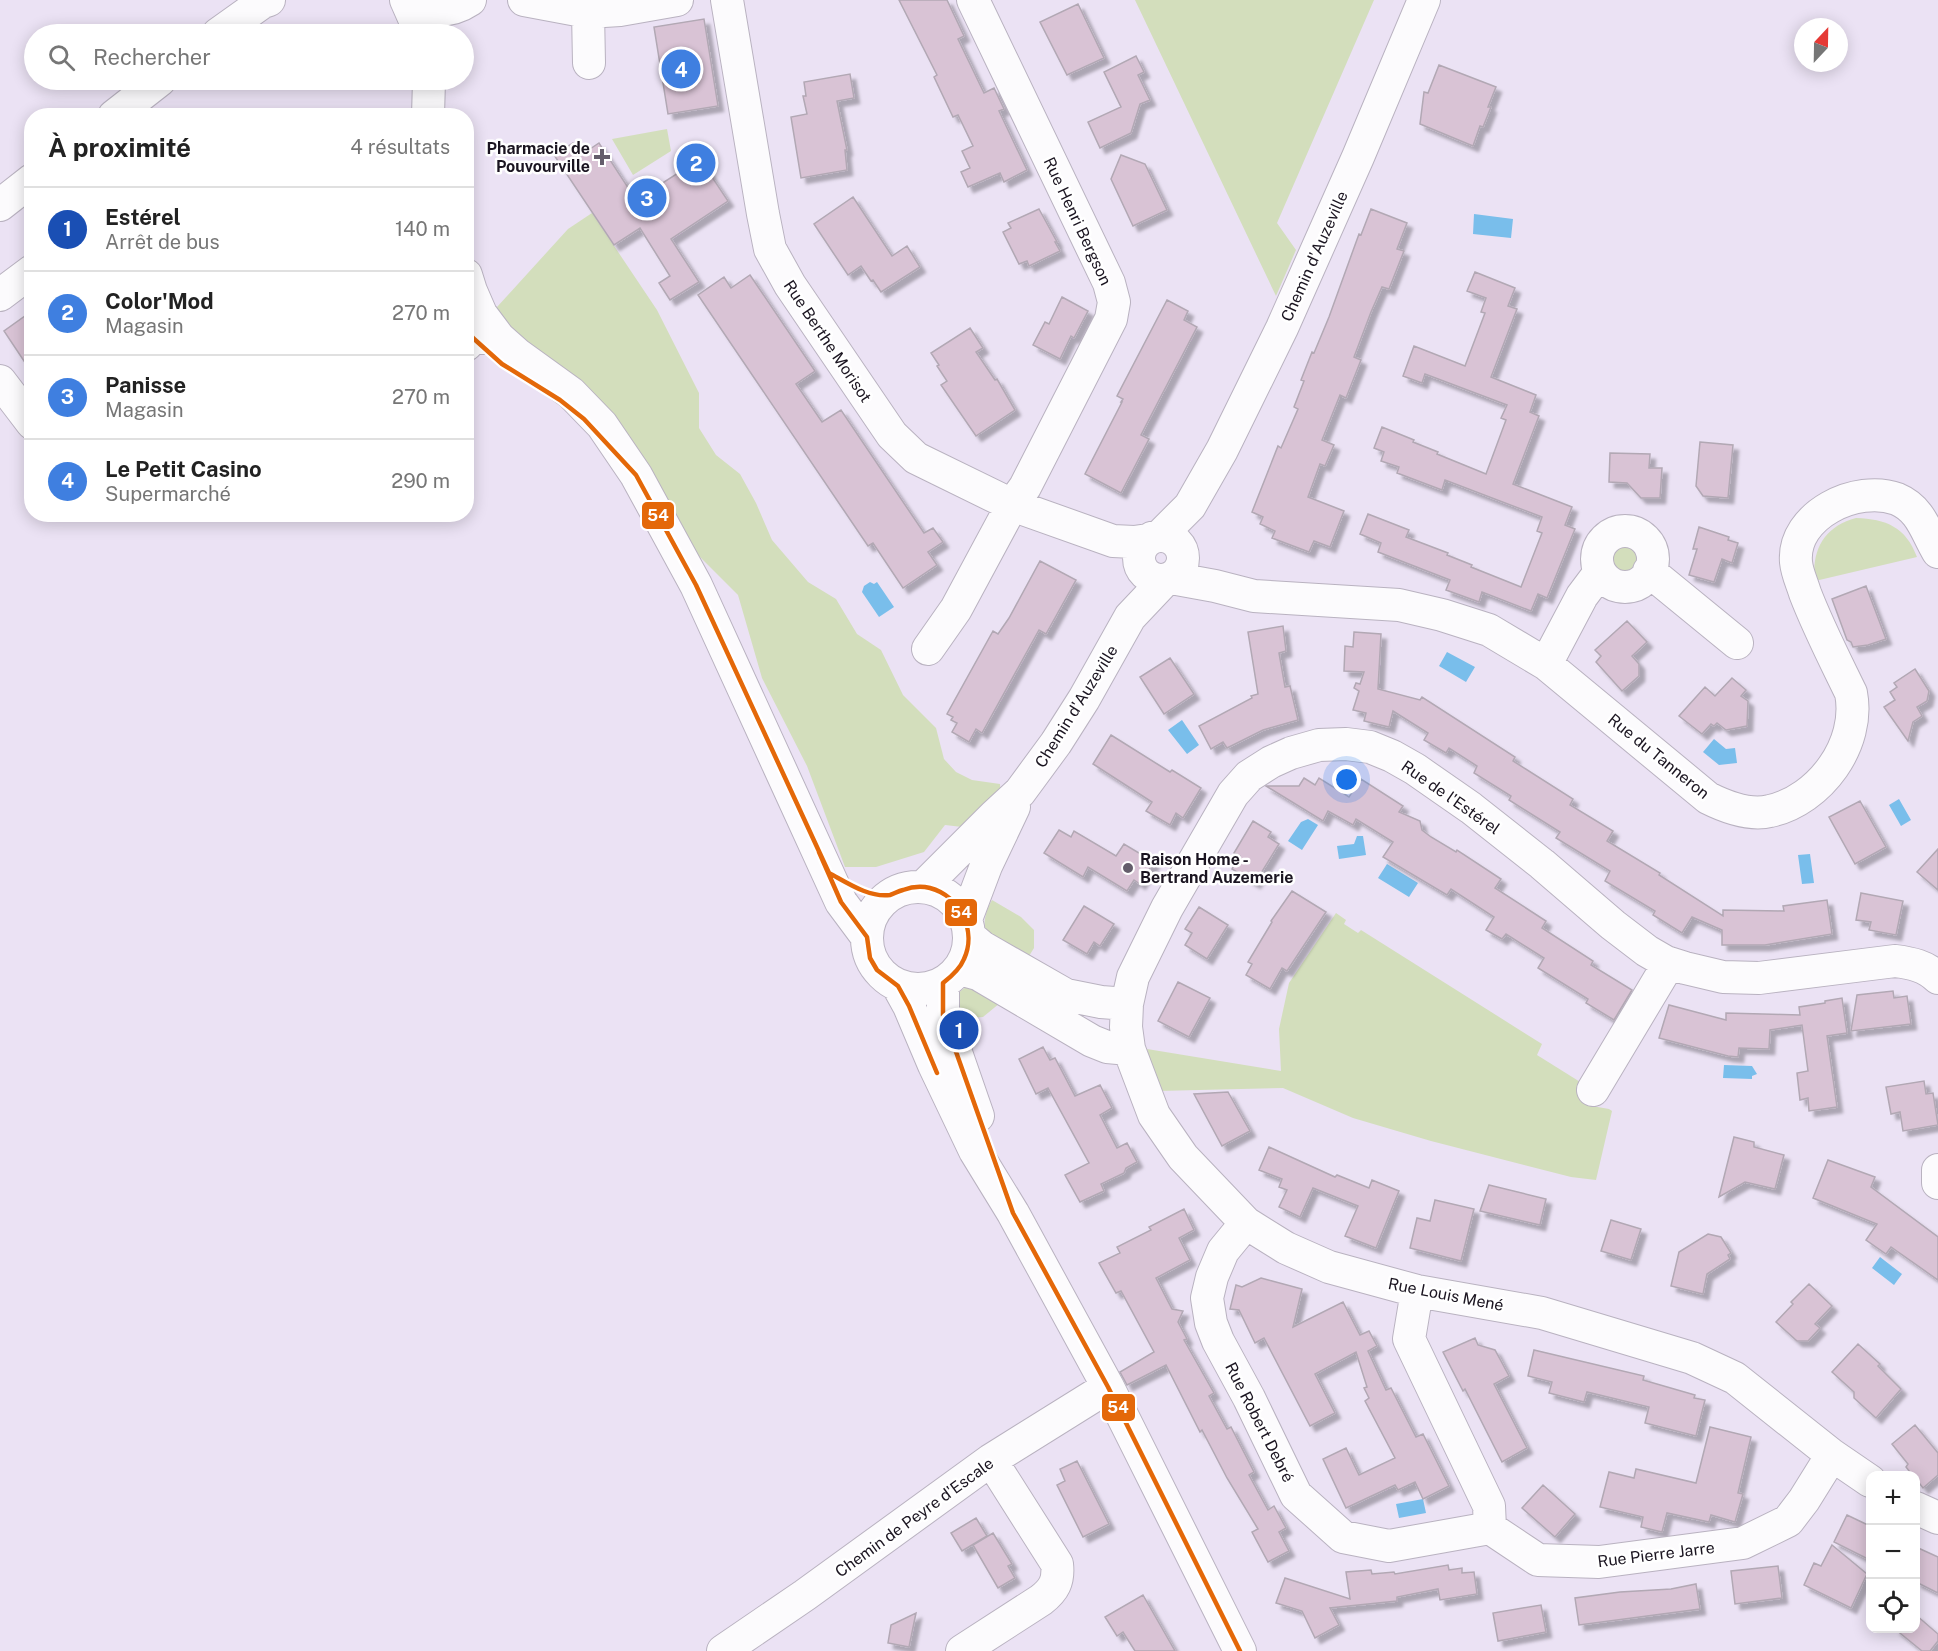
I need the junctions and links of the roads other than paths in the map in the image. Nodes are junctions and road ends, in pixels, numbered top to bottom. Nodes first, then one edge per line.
1 (406, 0) edge
2 (677, 0) edge
3 (727, 0) edge
4 (973, 0) edge
5 (1424, 0) edge
6 (265, 1) edge
7 (466, 2) edge
8 (540, 2) edge
9 (588, 12) junction
10 (232, 24) edge
11 (417, 24) edge
12 (451, 24) edge
13 (589, 63) dead end
14 (147, 90) edge
15 (429, 90) edge
16 (124, 108) edge
17 (428, 108) edge
18 (24, 277) edge
19 (0, 295) edge
20 (474, 296) edge
21 (476, 337) edge
22 (0, 381) edge
23 (24, 412) edge
24 (1012, 505) junction
25 (1938, 552) edge
26 (1161, 558) junction
27 (1649, 571) junction
28 (1600, 572) junction
29 (1737, 643) dead end
30 (928, 649) dead end
31 (1546, 664) junction
32 (1020, 792) junction
33 (829, 873) junction
34 (923, 887) junction
35 (889, 896) junction
36 (967, 928) junction
37 (867, 938) junction
38 (1669, 963) junction
39 (951, 976) junction
40 (1938, 978) edge
41 (898, 986) junction
42 (1127, 1004) junction
43 (1129, 1049) junction
44 (1593, 1090) dead end
45 (1938, 1170) edge
46 (1938, 1183) edge
47 (1013, 1213) junction
48 (1246, 1223) junction
49 (1417, 1291) junction
50 (1108, 1387) junction
51 (1832, 1455) junction
52 (991, 1460) junction
53 (1866, 1478) edge
54 (1920, 1510) edge
55 (1938, 1518) edge
56 (1490, 1528) junction
57 (723, 1651) edge
58 (962, 1651) edge
59 (1240, 1651) edge

1 - 7 street
1 - 11 street
2 - 9 street
3 - 24 street, Rue Berthe Morisot
4 - 24 street, Rue Henri Bergson
5 - 26 street, Chemin d'Auzeville
6 - 10 street
7 - 12 street
8 - 9 street
9 - 13 street
14 - 16 street
15 - 17 street
18 - 19 street
20 - 21 street
21 - 33 street
22 - 23 street
24 - 26 street, Rue Berthe Morisot
24 - 30 street, Rue Henri Bergson
25 - 31 street, Rue du Tanneron
26 - 31 street, Rue du Tanneron
26 - 32 street, Chemin d'Auzeville
27 - 28 street
27 - 28 street
27 - 29 street
28 - 31 street
32 - 34 street, Chemin d'Auzeville
32 - 36 street, Chemin d'Auzeville
33 - 35 street
33 - 37 street
34 - 35 street
34 - 36 street
35 - 37 street
36 - 39 street
36 - 42 street
37 - 41 street
38 - 40 street, Rue de l'Estérel
38 - 42 street, Rue de l'Estérel
38 - 44 street
39 - 41 street
39 - 43 street
39 - 47 street
41 - 47 street
42 - 43 street, Rue Louis Mené
43 - 48 street, Rue Louis Mené
45 - 46 street
47 - 50 street
48 - 49 street, Rue Louis Mené
48 - 56 street, Rue Robert Debré
49 - 51 street, Rue Louis Mené
49 - 56 street
50 - 52 street, Chemin de Peyre d'Escale
50 - 59 street
51 - 53 street, Rue Louis Mené
51 - 56 street, Rue Pierre Jarre
52 - 57 street, Chemin de Peyre d'Escale
52 - 58 street
54 - 55 street

